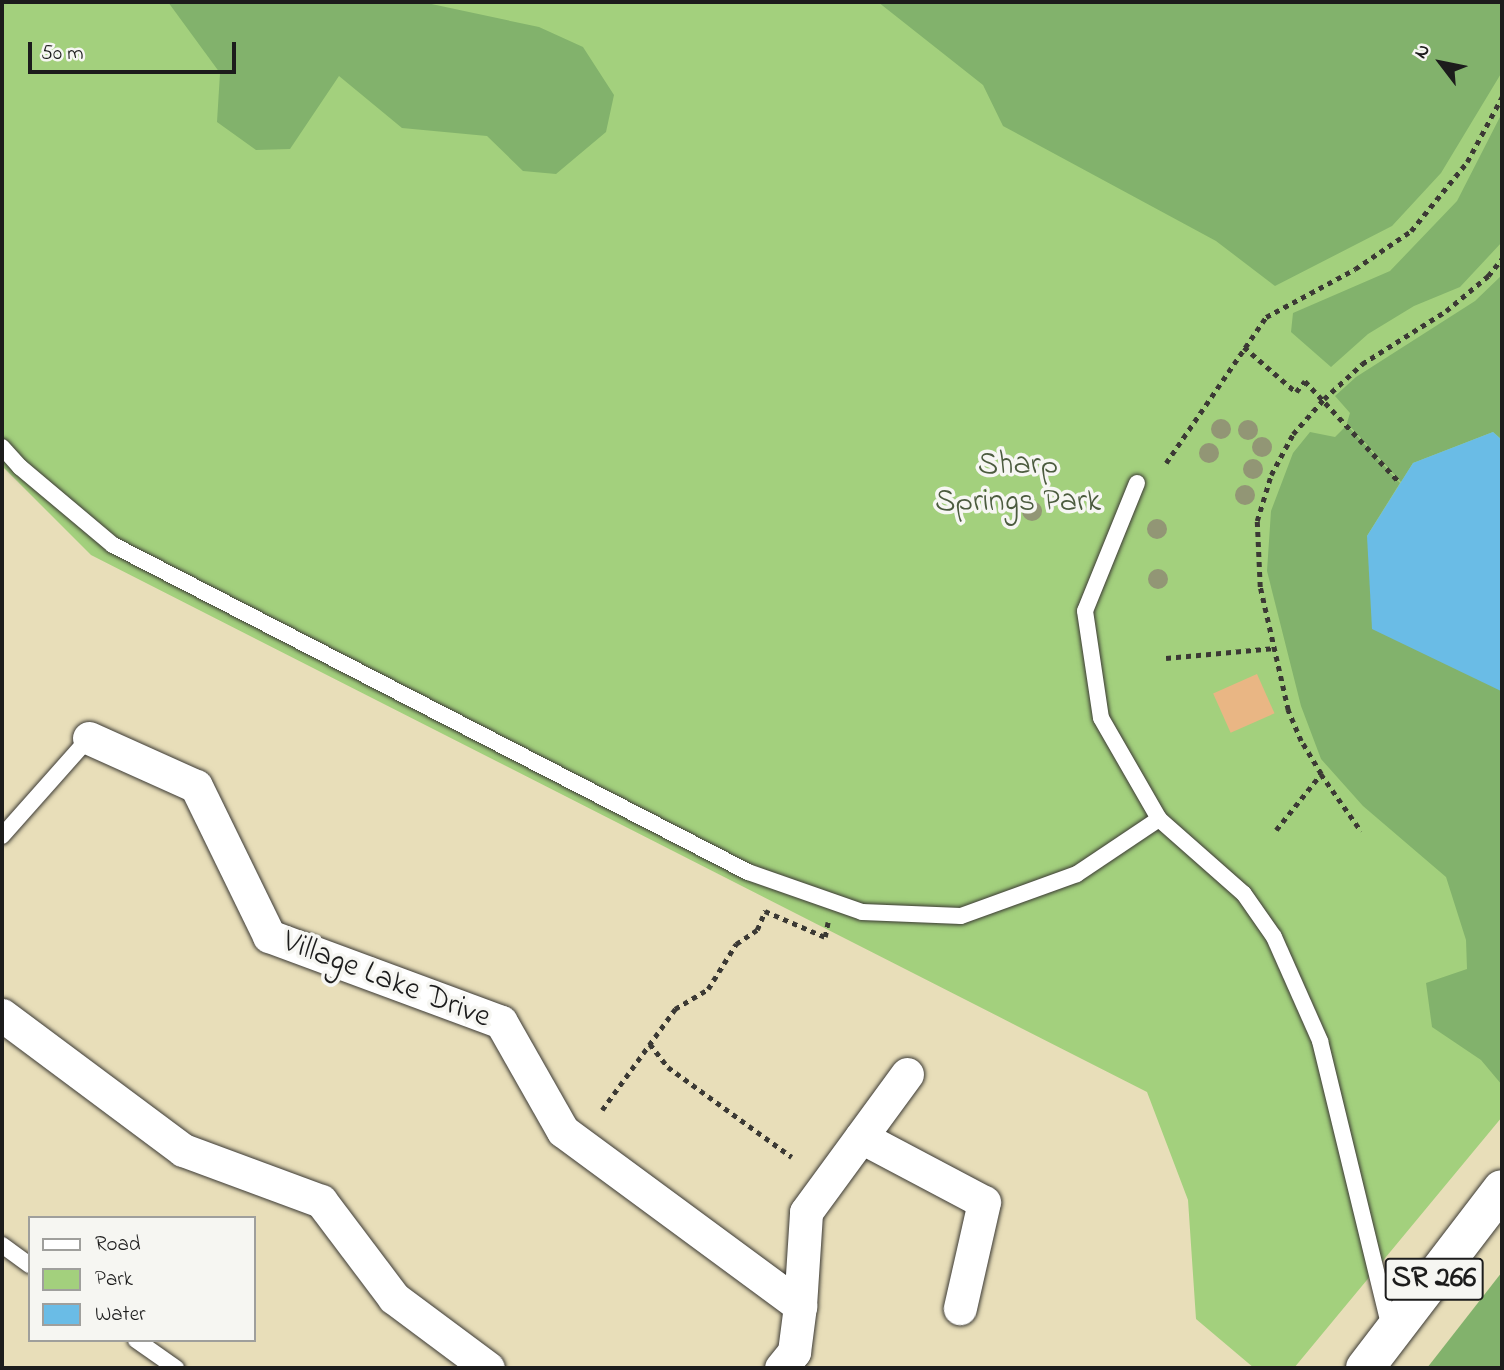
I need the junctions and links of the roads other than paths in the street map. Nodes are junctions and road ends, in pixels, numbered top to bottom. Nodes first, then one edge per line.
1 (2, 447) edge
2 (1137, 483) dead end
3 (89, 738) joint
4 (1159, 819) junction
5 (2, 836) edge
6 (2, 1015) edge
7 (907, 1074) dead end
8 (861, 1137) junction
9 (1502, 1189) edge
10 (2, 1245) edge
11 (28, 1264) edge
12 (800, 1306) junction
13 (960, 1308) dead end
14 (1391, 1335) junction
15 (139, 1342) edge
16 (176, 1368) edge
17 (488, 1368) edge
18 (781, 1368) edge
19 (1365, 1368) edge

1 - 4 lane
2 - 4 lane
3 - 5 lane, Village Lake Drive
3 - 12 street, Village Lake Drive
4 - 14 lane
6 - 17 street
7 - 8 street
8 - 12 street
8 - 13 street
9 - 14 main road, SR 266
10 - 11 lane
12 - 18 street
14 - 19 main road, SR 266
15 - 16 lane

